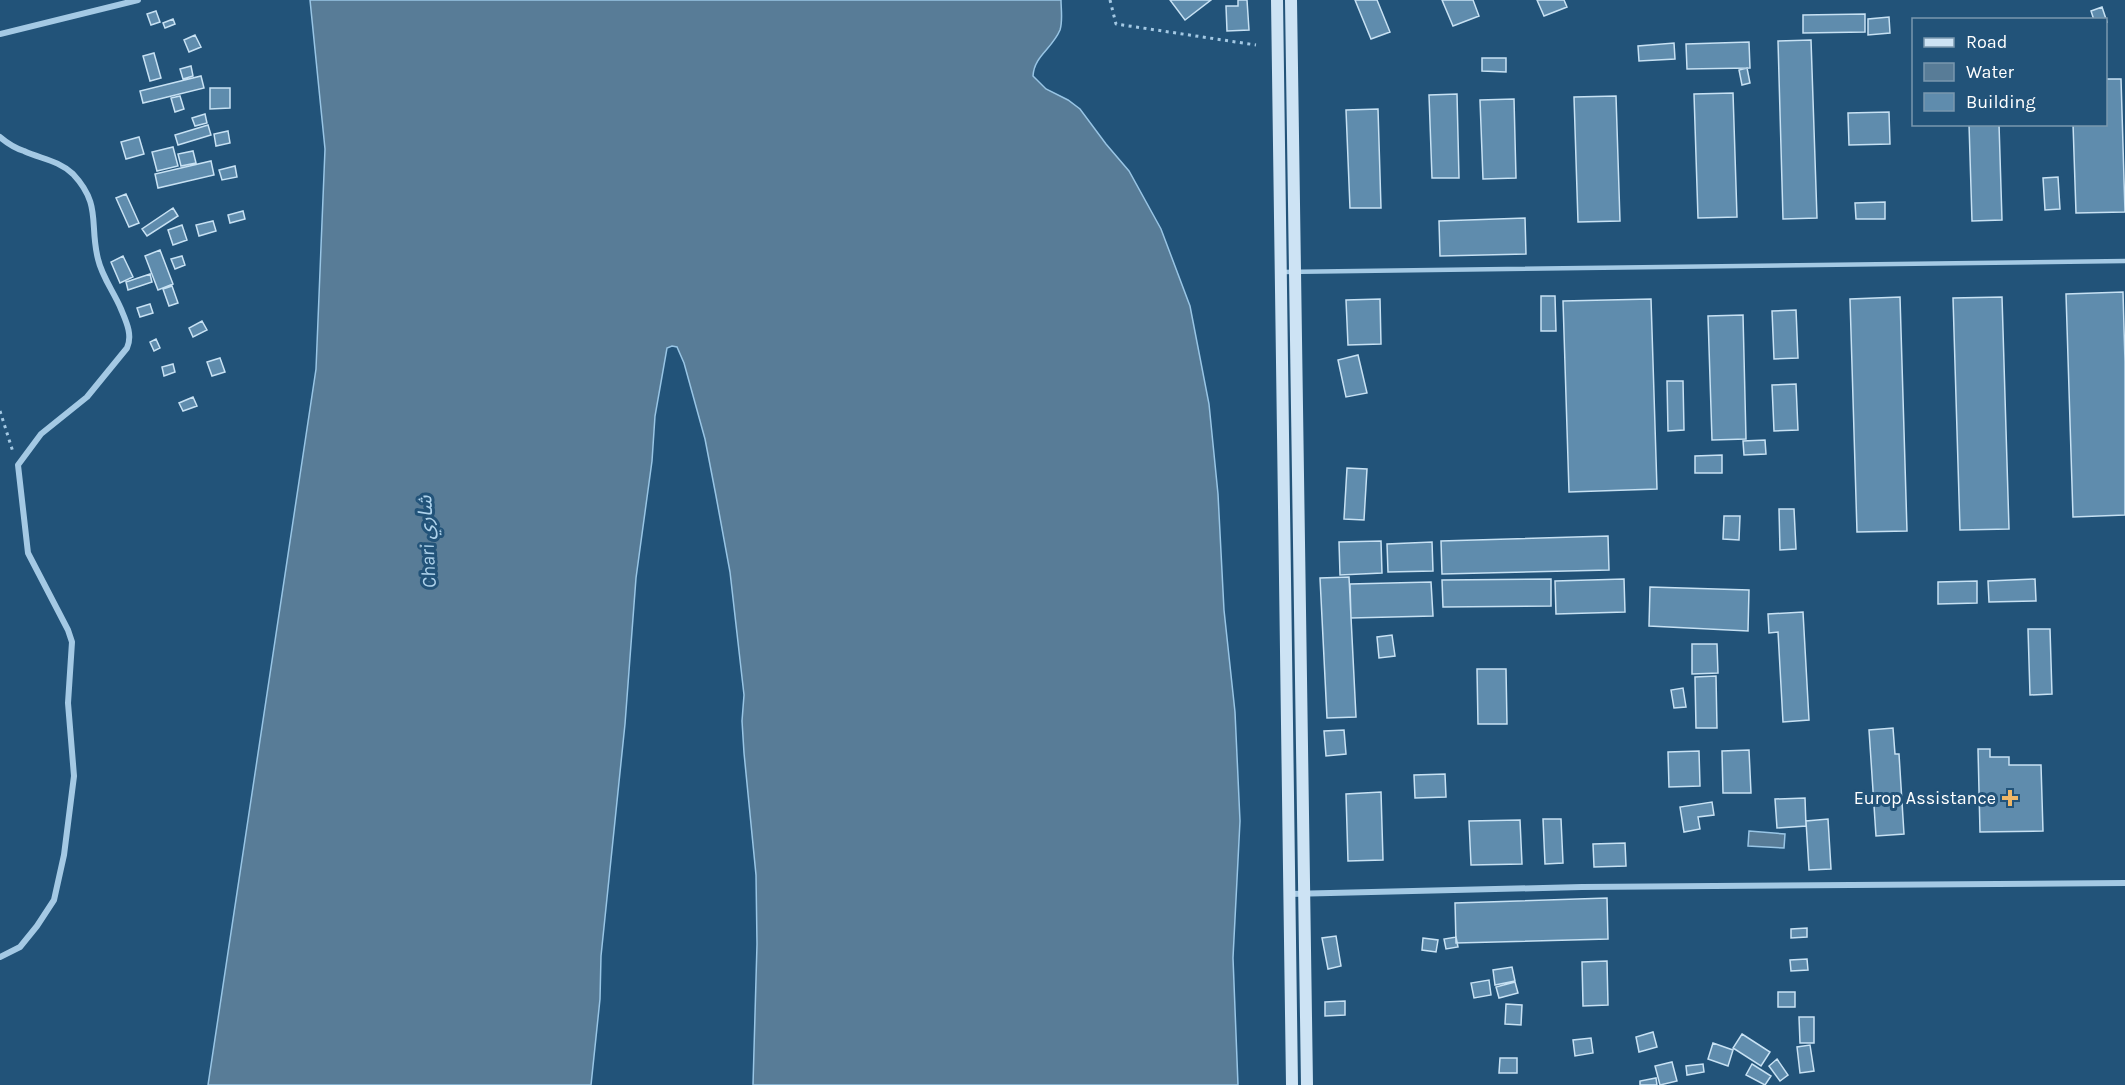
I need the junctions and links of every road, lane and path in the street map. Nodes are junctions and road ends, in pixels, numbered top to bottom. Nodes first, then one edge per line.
1 (138, 0) edge
2 (1110, 0) edge
3 (1277, 0) edge
4 (1291, 0) edge
5 (0, 34) edge
6 (1256, 45) dead end
7 (0, 138) edge
8 (2125, 261) edge
9 (1281, 272) junction
10 (1297, 272) junction
11 (0, 411) edge
12 (18, 465) junction
13 (2125, 883) edge
14 (1289, 894) junction
15 (1306, 894) junction
16 (0, 957) edge
17 (1292, 1085) edge
18 (1307, 1085) edge

1 - 5 street
2 - 6 path
3 - 9 main road
4 - 10 main road
7 - 12 street
8 - 10 lane
9 - 10 lane
9 - 14 main road
10 - 15 main road
11 - 12 path
12 - 16 street
13 - 15 street
14 - 15 street
14 - 17 main road
15 - 18 main road

